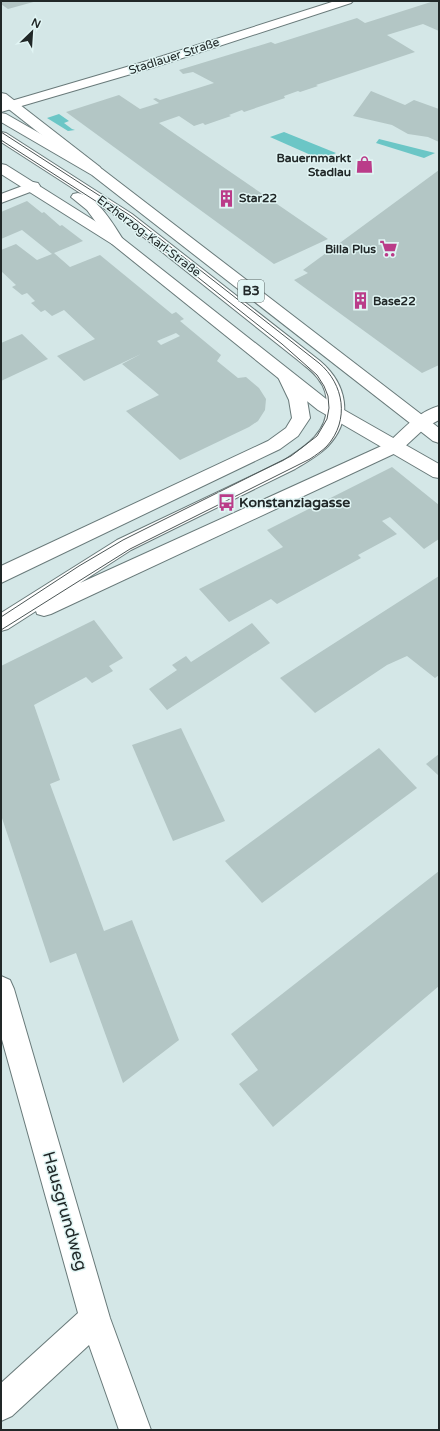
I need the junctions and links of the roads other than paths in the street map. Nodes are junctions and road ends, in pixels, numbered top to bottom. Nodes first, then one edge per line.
1 (347, 1) edge
2 (4, 103) edge
3 (1, 117) edge
4 (1, 136) edge
5 (1, 148) edge
6 (1, 168) edge
7 (97, 172) junction
8 (33, 186) junction
9 (1, 199) edge
10 (118, 241) junction
11 (291, 346) junction
12 (354, 371) junction
13 (286, 377) junction
14 (439, 412) edge
15 (335, 413) junction
16 (420, 423) junction
17 (439, 437) edge
18 (394, 447) junction
19 (439, 472) edge
20 (1, 575) edge
21 (1, 623) edge
22 (1, 628) edge
23 (1, 989) edge
24 (95, 1318) junction
25 (1, 1405) edge
26 (135, 1430) edge

1 - 2 main road, Stadlauer Straße
2 - 7 main road, Erzherzog-Karl-Straße
3 - 7 main road, Erzherzog-Karl-Straße / B3
4 - 11 main road, Erzherzog-Karl-Straße
5 - 10 main road, Erzherzog-Karl-Straße
6 - 8 main road, Erzherzog-Karl-Straße
7 - 12 main road, Erzherzog-Karl-Straße / B3
8 - 9 main road
8 - 10 main road, Erzherzog-Karl-Straße
10 - 13 main road, Erzherzog-Karl-Straße
11 - 12 main road, Erzherzog-Karl-Straße
11 - 15 main road, Erzherzog-Karl-Straße
12 - 16 main road, Erzherzog-Karl-Straße / B3
13 - 15 main road, Erzherzog-Karl-Straße
13 - 20 main road
14 - 16 main road
15 - 18 main road, Erzherzog-Karl-Straße
15 - 21 main road
16 - 17 main road, Erzherzog-Karl-Straße / B3
16 - 18 main road
18 - 19 main road, Erzherzog-Karl-Straße
18 - 22 main road
23 - 24 main road, Hausgrundweg
24 - 25 main road
24 - 26 main road, Hausgrundweg

